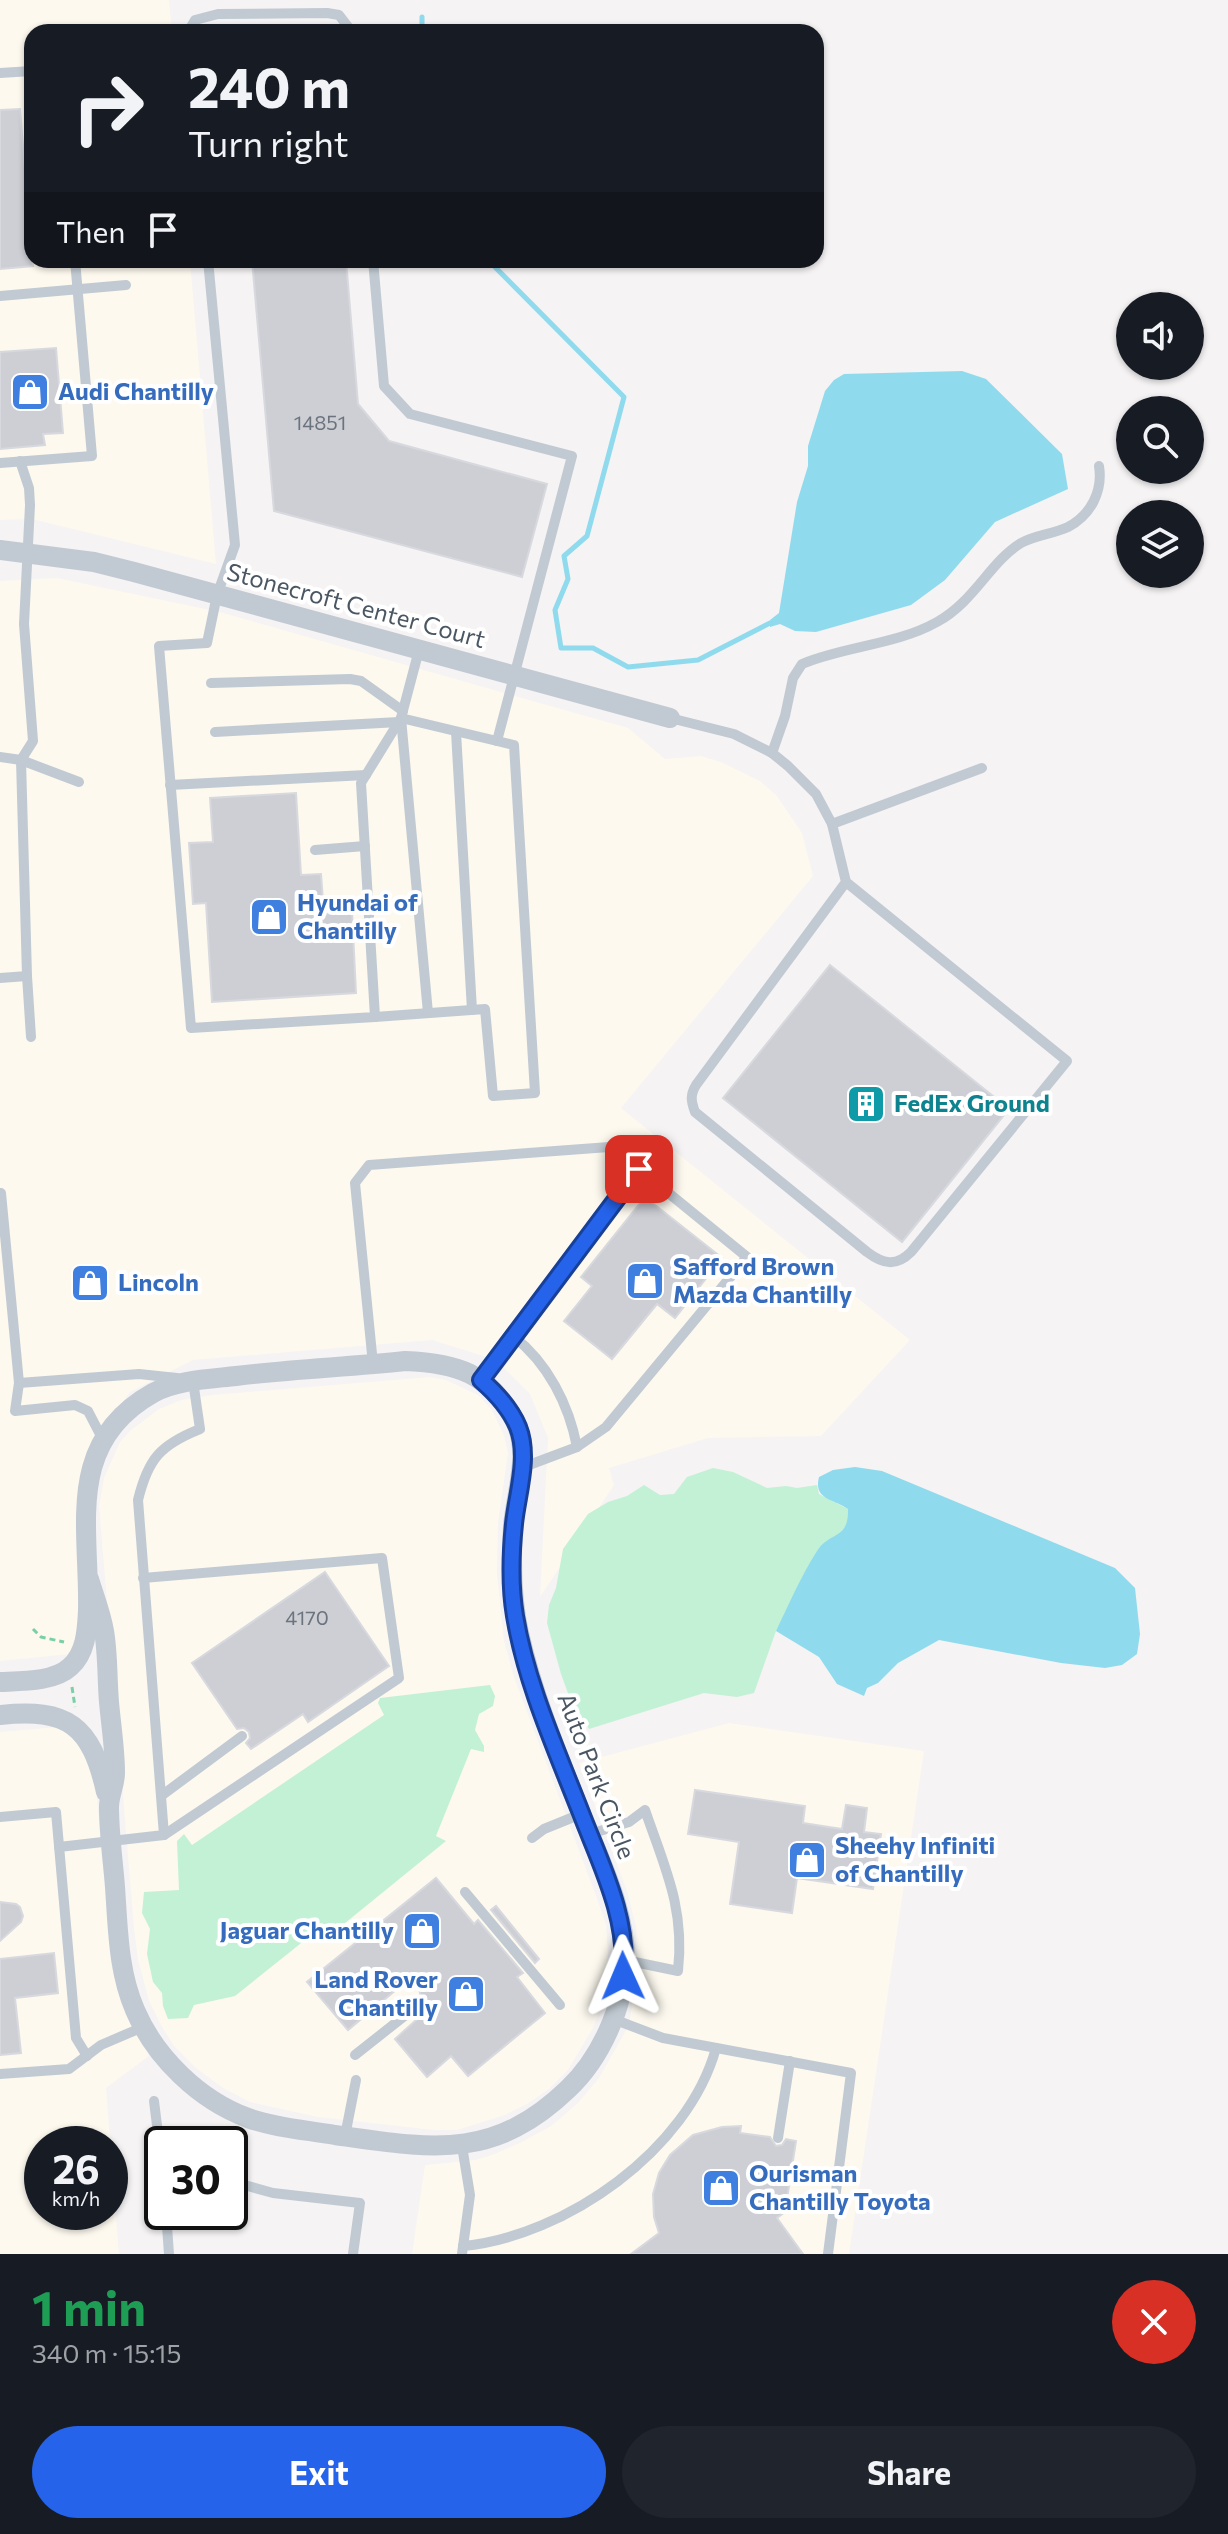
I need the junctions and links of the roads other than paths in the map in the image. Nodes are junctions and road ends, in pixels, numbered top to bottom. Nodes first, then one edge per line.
1 (193, 24) edge
2 (346, 24) edge
3 (24, 72) edge
4 (0, 73) edge
5 (76, 268) edge
6 (209, 268) edge
7 (374, 268) edge
8 (126, 285) dead end
9 (78, 290) junction
10 (0, 296) edge
11 (20, 461) junction
12 (0, 463) edge
13 (1099, 466) dead end
14 (0, 550) edge
15 (28, 553) junction
16 (0, 556) edge
17 (217, 595) junction
18 (419, 650) junction
19 (513, 676) junction
20 (211, 683) dead end
21 (401, 717) junction
22 (670, 718) joint
23 (215, 732) dead end
24 (456, 732) junction
25 (497, 741) junction
26 (772, 753) junction
27 (0, 757) edge
28 (21, 760) junction
29 (982, 768) dead end
30 (366, 775) junction
31 (79, 782) dead end
32 (170, 785) junction
33 (832, 824) junction
34 (365, 846) junction
35 (315, 850) dead end
36 (846, 882) junction
37 (27, 976) junction
38 (0, 978) edge
39 (472, 1010) junction
40 (428, 1013) junction
41 (375, 1017) junction
42 (31, 1037) dead end
43 (639, 1169) junction
44 (1, 1193) edge
45 (5, 1286) edge
46 (513, 1336) junction
47 (373, 1364) junction
48 (481, 1380) junction
49 (193, 1381) junction
50 (19, 1383) junction
51 (103, 1440) junction
52 (577, 1447) junction
53 (521, 1468) junction
54 (143, 1578) junction
55 (89, 1579) junction
56 (0, 1682) edge
57 (0, 1715) edge
58 (242, 1736) dead end
59 (161, 1796) junction
60 (108, 1802) junction
61 (581, 1814) junction
62 (0, 1817) edge
63 (590, 1834) junction
64 (164, 1835) junction
65 (532, 1838) dead end
66 (111, 1843) junction
67 (59, 1847) junction
68 (465, 1892) dead end
69 (625, 1960) junction
70 (560, 2005) dead end
71 (412, 2010) dead end
72 (613, 2019) junction
73 (143, 2027) junction
74 (716, 2048) junction
75 (355, 2055) dead end
76 (87, 2056) junction
77 (790, 2061) junction
78 (0, 2074) edge
79 (356, 2080) dead end
80 (154, 2101) dead end
81 (157, 2126) edge
82 (345, 2136) junction
83 (778, 2138) dead end
84 (462, 2146) junction
85 (248, 2186) edge
86 (167, 2230) edge
87 (463, 2250) edge
88 (169, 2254) edge
89 (353, 2254) edge
90 (828, 2254) edge

1 - 2 lane
3 - 4 lane
5 - 9 lane
6 - 17 lane
7 - 19 lane
8 - 9 lane
9 - 10 lane
9 - 11 lane
11 - 12 lane
11 - 15 lane
13 - 26 lane
14 - 15 street, Stonecroft Center Court
15 - 16 street, Stonecroft Center Court
15 - 17 street, Stonecroft Center Court
15 - 28 lane
17 - 18 street, Stonecroft Center Court
17 - 32 lane
18 - 19 street, Stonecroft Center Court
18 - 21 lane
19 - 22 street, Stonecroft Center Court
19 - 25 lane
20 - 21 lane
21 - 23 lane
21 - 24 lane
21 - 30 lane
21 - 40 lane
22 - 26 lane
24 - 25 lane
24 - 39 lane
25 - 39 lane
26 - 33 lane
27 - 28 lane
28 - 31 lane
28 - 37 lane
29 - 33 lane
30 - 32 lane
30 - 34 lane
32 - 41 lane
33 - 36 lane
34 - 35 lane
34 - 41 lane
36 - 36 lane
37 - 38 lane
37 - 42 lane
39 - 40 lane
40 - 41 lane
43 - 46 lane
43 - 47 lane
43 - 52 lane
44 - 45 lane
45 - 50 lane
46 - 48 lane
46 - 52 lane
47 - 48 street, Auto Park Circle
47 - 49 street, Auto Park Circle
48 - 53 street, Auto Park Circle
49 - 50 lane
49 - 51 street, Auto Park Circle
49 - 54 lane
50 - 51 lane
51 - 55 street, Auto Park Circle
52 - 53 lane
53 - 61 street, Auto Park Circle
54 - 59 lane
54 - 64 lane
55 - 56 street, Auto Park Circle
55 - 60 street, Auto Park Circle
57 - 60 street
58 - 59 lane
59 - 64 lane
60 - 66 street, Auto Park Circle
61 - 63 street, Auto Park Circle
61 - 65 lane
62 - 67 lane
63 - 69 street, Auto Park Circle
63 - 69 lane
64 - 66 lane
66 - 67 lane
66 - 73 street, Auto Park Circle
67 - 76 lane
68 - 70 lane
69 - 72 street, Auto Park Circle
71 - 75 lane
72 - 74 lane
72 - 84 street, Auto Park Circle
73 - 76 lane
73 - 82 street, Auto Park Circle
74 - 77 lane
74 - 87 lane
76 - 78 lane
77 - 83 lane
77 - 90 lane
79 - 82 lane
80 - 81 lane
82 - 84 street, Auto Park Circle
84 - 87 lane
85 - 89 lane
86 - 88 lane

